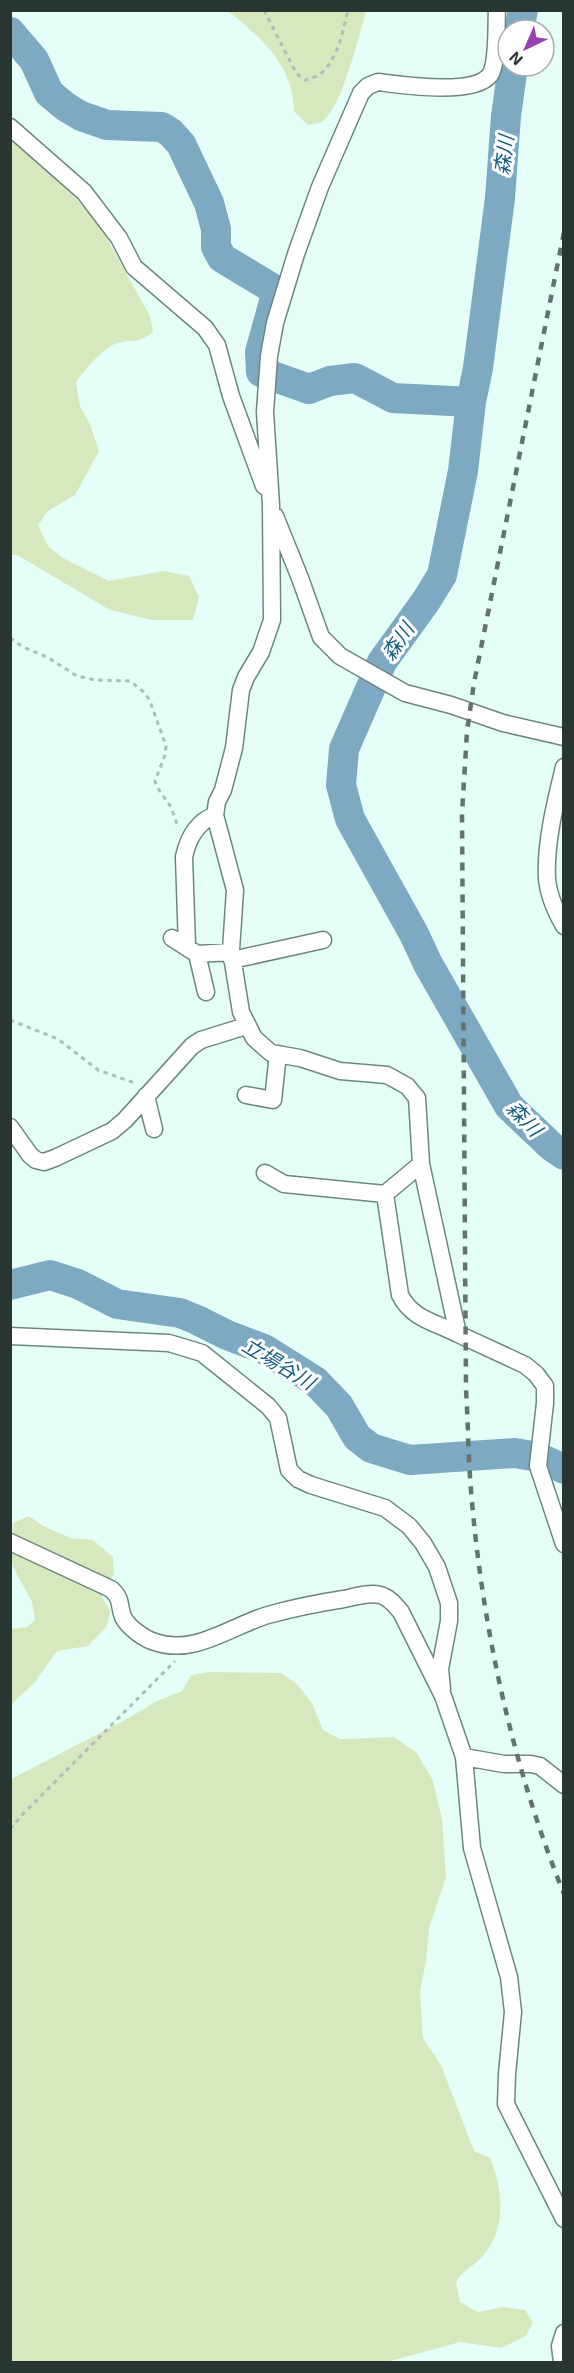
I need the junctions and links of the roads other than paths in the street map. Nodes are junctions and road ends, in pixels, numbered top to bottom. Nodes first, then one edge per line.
1 (497, 10) edge
2 (10, 127) edge
3 (271, 505) junction
4 (564, 737) edge
5 (564, 766) edge
6 (215, 815) junction
7 (564, 926) edge
8 (172, 938) dead end
9 (323, 940) dead end
10 (192, 951) junction
11 (232, 956) junction
12 (206, 992) dead end
13 (246, 1026) junction
14 (278, 1054) junction
15 (246, 1095) dead end
16 (146, 1096) junction
17 (10, 1127) edge
18 (154, 1130) dead end
19 (421, 1164) junction
20 (265, 1173) dead end
21 (385, 1194) junction
22 (458, 1334) junction
23 (10, 1336) edge
24 (562, 1535) edge
25 (10, 1542) edge
26 (443, 1696) junction
27 (464, 1757) junction
28 (564, 1785) edge
29 (564, 2219) edge
30 (564, 2333) edge
31 (561, 2362) edge

1 - 3 street
2 - 3 street
3 - 4 street
3 - 6 street
5 - 7 street
6 - 10 street
6 - 11 street
8 - 10 street
9 - 11 street
10 - 11 street
10 - 12 street
11 - 13 street
13 - 14 street
13 - 16 street
14 - 15 street
14 - 19 street
16 - 17 street
16 - 18 street
19 - 21 street
19 - 22 street
20 - 21 street
21 - 22 street
22 - 24 street
23 - 26 street
25 - 26 street
26 - 27 street
27 - 28 street
27 - 29 street
30 - 31 street

